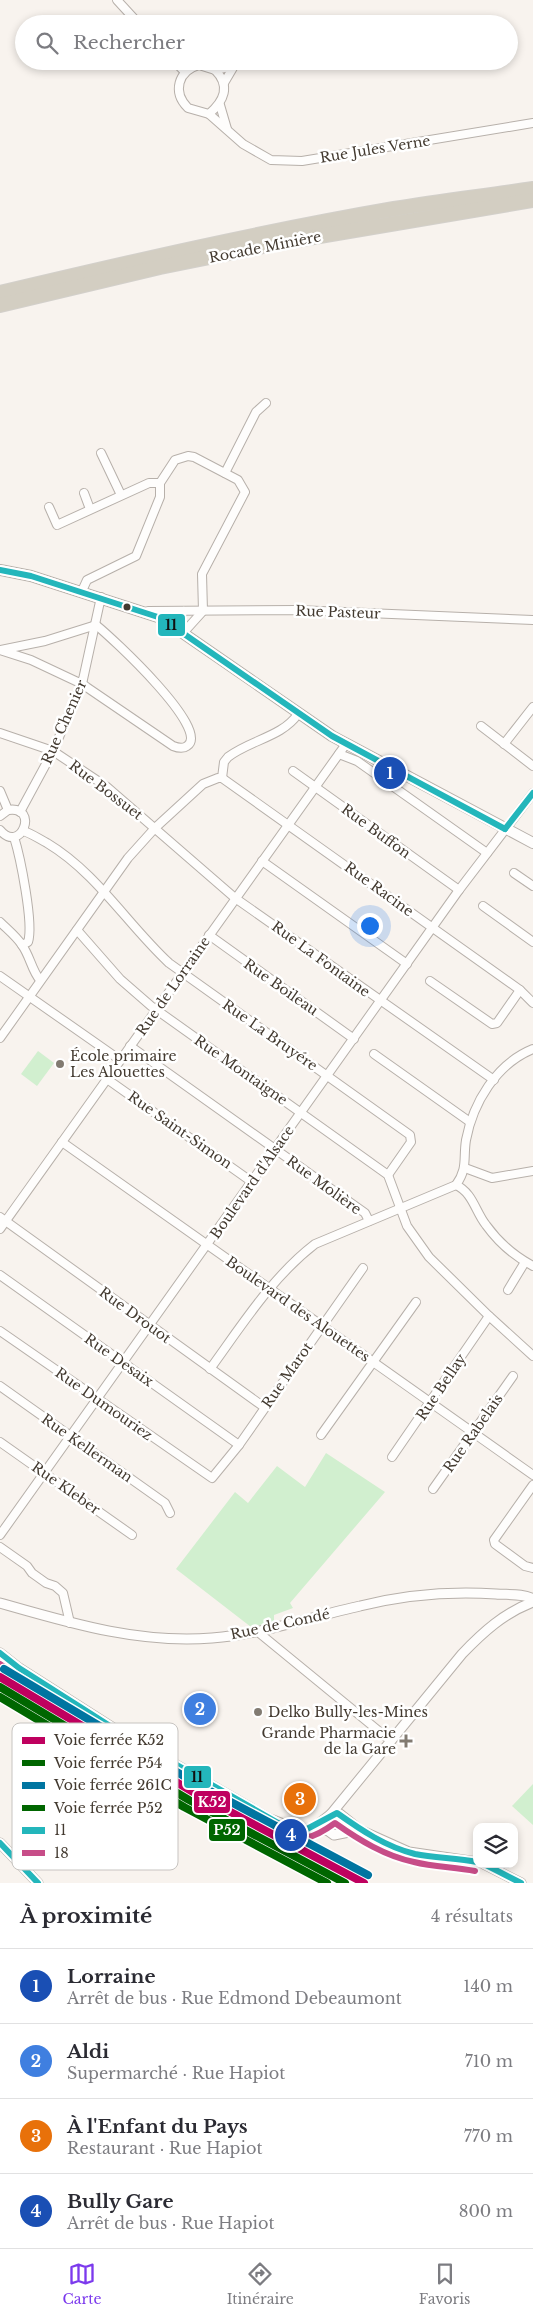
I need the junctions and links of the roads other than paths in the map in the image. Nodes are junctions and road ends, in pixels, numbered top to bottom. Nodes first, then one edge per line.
1 (117, 0) edge
2 (131, 15) edge
3 (190, 70) edge
4 (215, 70) edge
5 (232, 70) edge
6 (185, 72) joint
7 (224, 83) junction
8 (220, 105) junction
9 (209, 114) junction
10 (533, 123) edge
11 (228, 129) junction
12 (533, 189) edge
13 (533, 200) edge
14 (0, 293) edge
15 (0, 306) edge
16 (266, 403) dead end
17 (101, 453) dead end
18 (225, 473) junction
19 (160, 483) junction
20 (84, 493) dead end
21 (121, 495) junction
22 (49, 507) dead end
23 (90, 509) junction
24 (0, 570) edge
25 (82, 591) junction
26 (101, 597) junction
27 (144, 611) junction
28 (184, 611) junction
29 (203, 611) junction
30 (533, 620) edge
31 (96, 625) junction
32 (174, 625) junction
33 (184, 632) junction
34 (0, 650) edge
35 (82, 684) junction
36 (533, 707) edge
37 (298, 714) junction
38 (481, 726) dead end
39 (0, 734) edge
40 (346, 744) junction
41 (504, 744) junction
42 (53, 751) junction
43 (339, 754) junction
44 (533, 766) edge
45 (293, 771) dead end
46 (222, 778) junction
47 (315, 788) junction
48 (0, 792) edge
49 (533, 793) edge
50 (8, 810) junction
51 (20, 812) junction
52 (0, 816) edge
53 (288, 824) junction
54 (155, 828) junction
55 (505, 829) junction
56 (23, 831) junction
57 (1, 835) edge
58 (14, 836) junction
59 (533, 843) edge
60 (487, 854) junction
61 (262, 861) junction
62 (514, 873) dead end
63 (533, 886) edge
64 (459, 890) junction
65 (104, 891) junction
66 (235, 898) junction
67 (483, 906) dead end
68 (0, 922) edge
69 (433, 927) junction
70 (77, 930) junction
71 (209, 935) junction
72 (533, 942) edge
73 (22, 945) junction
74 (407, 964) junction
75 (182, 973) junction
76 (0, 976) edge
77 (40, 980) junction
78 (430, 980) dead end
79 (520, 990) junction
80 (29, 997) junction
81 (380, 1002) junction
82 (533, 1003) edge
83 (156, 1010) junction
84 (0, 1038) edge
85 (354, 1039) junction
86 (130, 1046) junction
87 (533, 1049) edge
88 (374, 1054) dead end
89 (120, 1060) junction
90 (327, 1075) junction
91 (107, 1079) junction
92 (494, 1080) junction
93 (301, 1113) junction
94 (470, 1122) junction
95 (62, 1142) junction
96 (275, 1149) junction
97 (465, 1168) junction
98 (533, 1171) edge
99 (388, 1176) junction
100 (252, 1182) junction
101 (456, 1185) junction
102 (400, 1209) junction
103 (3, 1219) edge
104 (368, 1221) junction
105 (0, 1230) edge
106 (207, 1245) junction
107 (525, 1262) junction
108 (533, 1266) edge
109 (364, 1268) dead end
110 (0, 1275) edge
111 (270, 1288) junction
112 (508, 1290) dead end
113 (416, 1302) dead end
114 (489, 1316) junction
115 (151, 1326) junction
116 (322, 1326) junction
117 (0, 1331) edge
118 (533, 1356) edge
119 (373, 1362) junction
120 (123, 1363) junction
121 (210, 1368) junction
122 (513, 1376) dead end
123 (0, 1386) edge
124 (98, 1400) junction
125 (431, 1403) junction
126 (264, 1408) junction
127 (473, 1434) junction
128 (321, 1435) dead end
129 (70, 1436) junction
130 (0, 1442) edge
131 (239, 1444) junction
132 (392, 1457) dead end
133 (44, 1473) junction
134 (533, 1475) edge
135 (208, 1477) joint
136 (533, 1485) edge
137 (433, 1490) dead end
138 (170, 1513) dead end
139 (0, 1535) edge
140 (132, 1535) dead end
141 (0, 1547) edge
142 (533, 1568) edge
143 (0, 1602) edge
144 (66, 1603) junction
145 (532, 1603) edge
146 (54, 1618) junction
147 (70, 1623) junction
148 (258, 1632) junction
149 (0, 1653) edge
150 (107, 1723) edge
151 (391, 1741) junction
152 (178, 1765) edge
153 (344, 1799) junction
154 (328, 1817) junction
155 (344, 1818) junction
156 (312, 1829) junction
157 (327, 1830) junction
158 (360, 1830) junction
159 (343, 1832) junction
160 (0, 1842) edge
161 (12, 1855) edge
162 (473, 1861) edge
163 (492, 1868) edge
164 (26, 1870) edge
165 (38, 1883) edge
166 (521, 1883) edge

1 - 2 street
3 - 6 street
4 - 7 street
5 - 7 street
6 - 9 street
7 - 8 street
8 - 9 street
8 - 11 street
9 - 11 street, Rue Jules Verne
10 - 11 street, Rue Jules Verne
12 - 14 highway, Rocade Minière
13 - 15 highway, Rocade Minière
16 - 18 street
17 - 21 street
18 - 19 street
18 - 29 street
19 - 21 street
19 - 25 street
20 - 23 street
21 - 23 street
22 - 23 street
24 - 25 main road
25 - 26 main road
26 - 27 main road
26 - 31 street, Rue Chenier
27 - 28 street, Rue Pasteur
27 - 32 main road
28 - 29 street, Rue Pasteur
28 - 32 street
29 - 30 street, Rue Pasteur
29 - 33 street
31 - 34 street
31 - 35 street, Rue Chenier
31 - 35 street
32 - 33 main road
33 - 37 main road
34 - 35 street
35 - 42 street, Rue Chenier
36 - 41 street
37 - 40 main road
37 - 46 street
38 - 41 street
39 - 42 street, Rue Bossuet
40 - 43 street, Rue de Lorraine
40 - 55 main road
41 - 44 street
42 - 51 street, Rue Chenier
42 - 54 street, Rue Bossuet
43 - 47 street, Rue de Lorraine
43 - 60 street
45 - 47 street, Rue Buffon
46 - 53 street, Rue Racine
46 - 54 street
47 - 53 street, Rue de Lorraine
47 - 64 street, Rue Buffon
48 - 50 street
49 - 55 street, Boulevard d'Alsace
50 - 51 street
50 - 52 street
51 - 56 street
53 - 61 street, Rue de Lorraine
53 - 69 street, Rue Racine
54 - 65 street
54 - 66 street, Rue La Fontaine
55 - 59 main road
55 - 60 street, Boulevard d'Alsace
56 - 58 street
56 - 65 street, Rue La Bruyére
57 - 58 street
58 - 73 street
60 - 64 street, Boulevard d'Alsace
61 - 66 street, Rue de Lorraine
61 - 74 street
62 - 63 street
64 - 69 street, Boulevard d'Alsace
65 - 70 street
65 - 75 street, Rue La Bruyére
66 - 71 street, Rue de Lorraine
66 - 81 street, Rue La Fontaine
67 - 72 street
68 - 73 street
69 - 74 street, Boulevard d'Alsace
69 - 79 street, Rue Racine
70 - 77 street
70 - 83 street, Rue Montaigne
71 - 75 street, Rue de Lorraine
71 - 85 street, Rue Boileau
73 - 77 street
74 - 81 street, Boulevard d'Alsace
75 - 83 street, Rue de Lorraine
75 - 90 street, Rue La Bruyére
76 - 80 street
77 - 80 street
78 - 79 street
79 - 82 street, Rue Racine
80 - 84 street
80 - 89 street
81 - 85 street, Boulevard d'Alsace
81 - 92 street, Rue La Fontaine
83 - 86 street, Rue de Lorraine
83 - 93 street, Rue Montaigne
85 - 90 street, Boulevard d'Alsace
86 - 89 street, Rue de Lorraine
86 - 96 street, Rue Molière
87 - 92 street
88 - 94 street
89 - 91 street, Rue de Lorraine
90 - 93 street, Boulevard d'Alsace
90 - 99 street, Rue La Bruyére
91 - 95 street, Rue de Lorraine
91 - 100 street, Rue Saint-Simon
92 - 94 street
93 - 96 street, Boulevard d'Alsace
93 - 99 street, Rue Montaigne
94 - 97 street
95 - 103 street, Rue de Lorraine
95 - 106 street, Boulevard des Alouettes
96 - 100 street, Boulevard d'Alsace
96 - 104 street, Rue Molière
97 - 98 street
97 - 101 street
99 - 102 street
100 - 106 street, Boulevard d'Alsace
101 - 102 street
101 - 107 street
102 - 104 street
102 - 114 street
103 - 105 street, Rue de Lorraine
103 - 115 street, Rue Drouot
104 - 111 street
106 - 111 street, Boulevard des Alouettes
106 - 115 street, Boulevard d'Alsace
107 - 108 street
107 - 112 street
109 - 116 street, Rue Marot
110 - 120 street, Rue Desaix
111 - 116 street, Boulevard des Alouettes
111 - 121 street
113 - 119 street
114 - 118 street
114 - 125 street, Rue Bellay
115 - 120 street, Boulevard d'Alsace
115 - 121 street, Rue Drouot
116 - 119 street, Boulevard des Alouettes
116 - 126 street, Rue Marot
117 - 124 street, Rue Dumouriez
119 - 125 street, Boulevard des Alouettes
119 - 128 street
120 - 124 street, Boulevard d'Alsace
120 - 131 street, Rue Desaix
121 - 126 street, Rue Drouot
122 - 127 street, Rue Rabelais
123 - 129 street, Rue Kellerman
124 - 129 street, Boulevard d'Alsace
124 - 135 street, Rue Dumouriez
125 - 127 street, Boulevard des Alouettes
125 - 132 street, Rue Bellay
126 - 131 street, Rue Marot
127 - 134 street, Boulevard des Alouettes
127 - 137 street, Rue Rabelais
129 - 133 street, Boulevard d'Alsace
129 - 138 street, Rue Kellerman
130 - 133 street, Rue Kleber
131 - 135 street, Rue Marot
133 - 139 street, Boulevard d'Alsace
133 - 140 street, Rue Kleber
136 - 142 street
141 - 144 street
143 - 146 street, Rue de Condé
144 - 146 street
144 - 147 street
145 - 148 street, Rue de Condé
145 - 151 street
146 - 147 street, Rue de Condé
147 - 148 street, Rue de Condé
148 - 151 street
149 - 150 street
151 - 153 street
152 - 156 street
153 - 154 street
153 - 155 street
154 - 155 street
154 - 156 street
154 - 157 street
155 - 158 street
155 - 159 street
156 - 157 street
157 - 159 street
158 - 159 street
158 - 162 street
160 - 161 street
163 - 166 street
164 - 165 street

